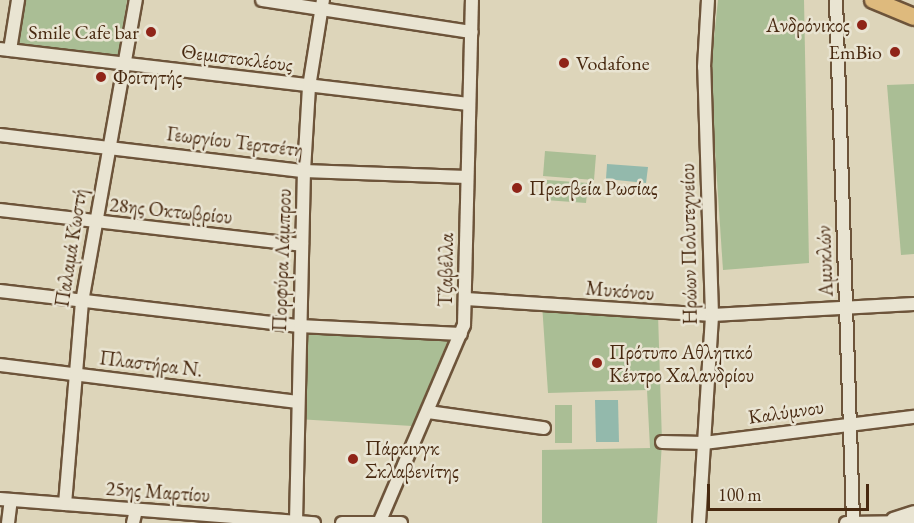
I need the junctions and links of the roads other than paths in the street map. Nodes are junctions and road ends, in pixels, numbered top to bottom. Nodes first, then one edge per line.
1 (18, 0) edge
2 (136, 0) edge
3 (262, 0) edge
4 (472, 0) edge
5 (708, 0) edge
6 (836, 0) edge
7 (873, 0) edge
8 (322, 5) edge
9 (914, 17) edge
10 (472, 32) junction
11 (5, 50) edge
12 (124, 64) junction
13 (309, 87) junction
14 (469, 104) junction
15 (0, 135) edge
16 (108, 147) junction
17 (304, 171) junction
18 (467, 177) junction
19 (0, 210) edge
20 (94, 222) junction
21 (302, 245) junction
22 (0, 291) edge
23 (466, 299) junction
24 (82, 302) junction
25 (914, 304) edge
26 (846, 309) junction
27 (712, 315) junction
28 (299, 326) junction
29 (461, 334) junction
30 (0, 365) edge
31 (73, 374) junction
32 (296, 402) junction
33 (428, 412) junction
34 (914, 417) edge
35 (850, 423) junction
36 (544, 428) dead end
37 (662, 442) dead end
38 (704, 443) junction
39 (5, 500) edge
40 (65, 504) junction
41 (136, 510) junction
42 (914, 512) edge
43 (296, 522) edge
44 (379, 522) edge
45 (850, 522) edge
46 (914, 522) edge
47 (8, 523) edge
48 (133, 523) edge
49 (314, 523) edge
50 (342, 523) edge
51 (401, 523) edge
52 (699, 523) edge
53 (886, 523) edge

1 - 11 street
2 - 12 street, Παλαμά Κωστή
3 - 8 street
4 - 10 street, Τζαβέλλα
5 - 27 street, Ηρώων Πολυτεχνείου
6 - 26 street, Αμυκλών
7 - 9 main road
8 - 10 street
8 - 13 street, Πορφύρα Λάμπρου
10 - 14 street, Τζαβέλλα
11 - 12 street, Θεμιστοκλέους
12 - 13 street, Θεμιστοκλέους
12 - 16 street, Παλαμά Κωστή
13 - 14 street, Θεμιστοκλέους
13 - 17 street, Πορφύρα Λάμπρου
14 - 18 street, Τζαβέλλα
15 - 16 street, Γεωργίου Τερτσέτη
16 - 17 street, Γεωργίου Τερτσέτη
16 - 20 street, Παλαμά Κωστή
17 - 18 street, Γεωργίου Τερτσέτη
17 - 21 street, Πορφύρα Λάμπρου
18 - 23 street, Τζαβέλλα
19 - 20 street, 28ης Οκτωβρίου
20 - 21 street, 28ης Οκτωβρίου
20 - 24 street, Παλαμά Κωστή
21 - 28 street, Πορφύρα Λάμπρου
22 - 24 street
23 - 27 street, Μυκόνου
23 - 29 street, Τζαβέλλα
24 - 28 street
24 - 31 street, Παλαμά Κωστή
25 - 26 street, Μυκόνου
26 - 27 street, Μυκόνου
26 - 35 street, Αμυκλών
27 - 38 street, Ηρώων Πολυτεχνείου
28 - 29 street
28 - 32 street, Πορφύρα Λάμπρου
29 - 33 street, Τζαβέλλα
30 - 31 street, Πλαστήρα Ν.
31 - 32 street, Πλαστήρα Ν.
31 - 40 street, Παλαμά Κωστή
32 - 43 street, Πορφύρα Λάμπρου
33 - 36 street
33 - 44 street, Τζαβέλλα
34 - 35 street, Καλύμνου
35 - 38 street, Καλύμνου
35 - 45 street, Αμυκλών
37 - 38 street, Καλύμνου
38 - 52 street, Ηρώων Πολυτεχνείου
39 - 40 street, 25ης Μαρτίου
39 - 47 street
40 - 41 street, 25ης Μαρτίου
41 - 43 street, 25ης Μαρτίου
41 - 48 street
42 - 53 street
43 - 49 street, 25ης Μαρτίου
44 - 50 street
44 - 51 street
45 - 53 street
46 - 53 street

